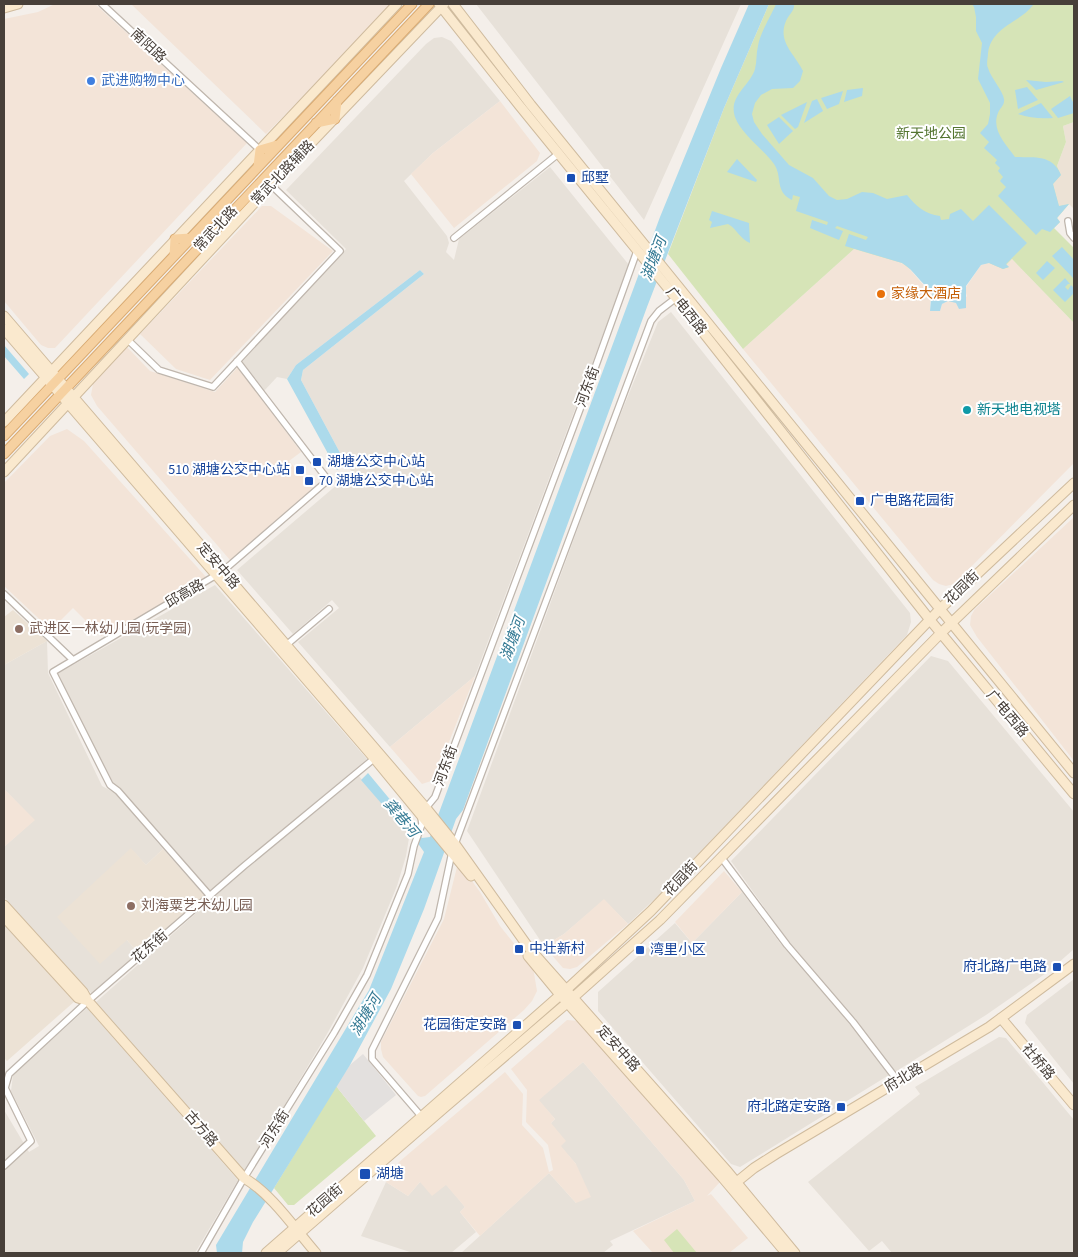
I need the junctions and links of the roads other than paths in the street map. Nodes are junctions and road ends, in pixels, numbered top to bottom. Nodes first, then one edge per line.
1 (18, 4) edge
2 (102, 4) edge
3 (397, 4) edge
4 (412, 4) edge
5 (429, 4) edge
6 (453, 4) edge
7 (442, 5) edge
8 (4, 8) edge
9 (336, 101) junction
10 (335, 119) junction
11 (316, 123) junction
12 (280, 144) junction
13 (260, 150) junction
14 (558, 154) junction
15 (258, 166) junction
16 (271, 185) junction
17 (1068, 221) dead end
18 (191, 238) junction
19 (454, 238) dead end
20 (1074, 238) edge
21 (176, 239) junction
22 (640, 254) junction
23 (174, 256) junction
24 (676, 298) junction
25 (4, 316) edge
26 (4, 329) edge
27 (127, 339) junction
28 (237, 361) junction
29 (48, 374) junction
30 (55, 382) junction
31 (63, 391) junction
32 (70, 400) junction
33 (4, 422) edge
34 (4, 436) edge
35 (4, 454) edge
36 (4, 472) edge
37 (1074, 483) edge
38 (1074, 505) edge
39 (220, 573) junction
40 (4, 594) edge
41 (329, 609) dead end
42 (940, 609) junction
43 (930, 620) junction
44 (952, 622) junction
45 (941, 633) junction
46 (284, 648) junction
47 (73, 660) junction
48 (377, 756) junction
49 (1074, 773) edge
50 (1074, 794) edge
51 (426, 817) junction
52 (452, 845) junction
53 (721, 857) junction
54 (210, 896) junction
55 (4, 905) edge
56 (4, 917) edge
57 (1074, 964) edge
58 (563, 993) junction
59 (570, 1000) junction
60 (88, 1001) junction
61 (1001, 1018) junction
62 (898, 1081) junction
63 (1074, 1106) edge
64 (422, 1116) junction
65 (4, 1166) edge
66 (248, 1180) junction
67 (733, 1185) junction
68 (296, 1230) junction
69 (201, 1253) edge
70 (266, 1253) edge
71 (277, 1253) edge
72 (316, 1253) edge
73 (786, 1253) edge
74 (795, 1253) edge

1 - 8 main road
2 - 13 street, 南阳路
3 - 13 main road
4 - 12 main road, 常武北路
5 - 9 main road, 常武北路
6 - 42 main road, 广电西路
7 - 10 main road, 常武北路辅路
7 - 14 main road, 广电西路
9 - 10 main road
9 - 11 main road, 常武北路
10 - 11 main road
10 - 16 main road, 常武北路辅路
11 - 31 main road, 常武北路
12 - 13 main road
12 - 15 main road, 常武北路
13 - 15 main road
13 - 21 main road
14 - 19 street
14 - 22 main road, 广电西路
15 - 18 main road, 常武北路
16 - 27 main road, 常武北路辅路
16 - 28 street
17 - 20 street
18 - 21 main road
18 - 23 main road, 常武北路
21 - 23 main road
21 - 29 main road
22 - 24 main road, 广电西路
22 - 51 street, 河东街
23 - 30 main road, 常武北路
24 - 43 main road, 广电西路
24 - 52 street
25 - 29 main road, 定安中路
26 - 29 main road, 定安中路
27 - 28 street
27 - 32 main road, 常武北路辅路
28 - 39 street, 邱高路
29 - 30 main road, 定安中路
29 - 33 main road
30 - 31 main road, 定安中路
30 - 34 main road, 常武北路
31 - 32 main road, 定安中路
31 - 35 main road, 常武北路
32 - 36 main road, 常武北路辅路
32 - 39 main road, 定安中路
37 - 42 main road, 花园街
38 - 44 main road, 花园街
39 - 46 main road, 定安中路
39 - 47 street, 邱高路
40 - 47 street
41 - 46 street
42 - 43 main road, 花园街
42 - 44 main road, 广电西路
43 - 45 main road, 广电西路
43 - 58 main road, 花园街
44 - 45 main road, 花园街
44 - 49 main road, 广电西路
45 - 50 main road, 广电西路
45 - 53 main road, 花园街
46 - 48 main road, 定安中路
47 - 54 street, 邱高路
48 - 51 main road, 定安中路
48 - 54 street, 花东街
51 - 52 main road, 定安中路
51 - 66 street, 河东街
52 - 58 main road, 定安中路
52 - 64 street
53 - 59 main road, 花园街
53 - 62 street
54 - 60 street, 花东街
55 - 60 main road, 古方路
56 - 60 main road, 古方路
57 - 61 main road, 府北路
58 - 59 main road, 定安中路
58 - 64 main road, 花园街
59 - 67 main road, 定安中路
59 - 68 main road, 花园街
60 - 65 street, 花东街
60 - 66 main road, 古方路
61 - 62 main road, 府北路
61 - 63 main road, 社桥路
62 - 67 main road, 府北路
64 - 68 main road, 花园街
66 - 68 main road, 古方路
66 - 69 street, 河东街
67 - 73 main road, 定安中路
67 - 74 main road, 定安中路
68 - 70 main road, 花园街
68 - 71 main road, 花园街
68 - 72 main road, 古方路

